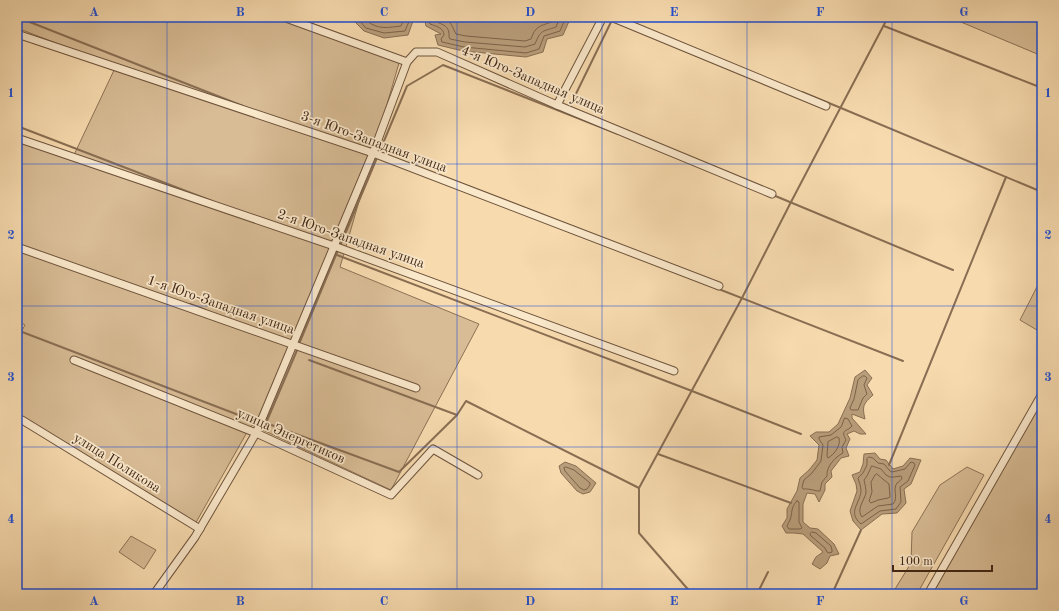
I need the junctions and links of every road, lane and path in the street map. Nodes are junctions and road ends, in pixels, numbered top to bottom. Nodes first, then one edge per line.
1 (283, 17) edge
2 (603, 17) edge
3 (611, 17) edge
4 (17, 34) edge
5 (407, 62) junction
6 (557, 105) junction
7 (826, 106) dead end
8 (17, 138) edge
9 (373, 153) junction
10 (772, 194) dead end
11 (334, 246) junction
12 (17, 247) edge
13 (719, 286) dead end
14 (294, 344) junction
15 (74, 360) dead end
16 (674, 371) dead end
17 (416, 388) dead end
18 (1042, 394) edge
19 (22, 420) dead end
20 (256, 433) junction
21 (478, 475) dead end
22 (200, 529) junction
23 (154, 594) edge
24 (928, 594) edge

1 - 5 street
2 - 6 street
3 - 7 street
4 - 9 street, 3-я Юго-Западная улица
5 - 6 street, 4-я Юго-Западная улица
5 - 9 street
6 - 10 street, 4-я Юго-Западная улица
8 - 11 street, 2-я Юго-Западная улица
9 - 11 street
9 - 13 street, 3-я Юго-Западная улица
11 - 14 street
11 - 16 street, 2-я Юго-Западная улица
12 - 14 street, 1-я Юго-Западная улица
14 - 17 street, 1-я Юго-Западная улица
14 - 20 street
15 - 20 street, улица Энергетиков
18 - 24 street
19 - 22 street, улица Поликова
20 - 21 street, улица Энергетиков
20 - 22 street
22 - 23 street

